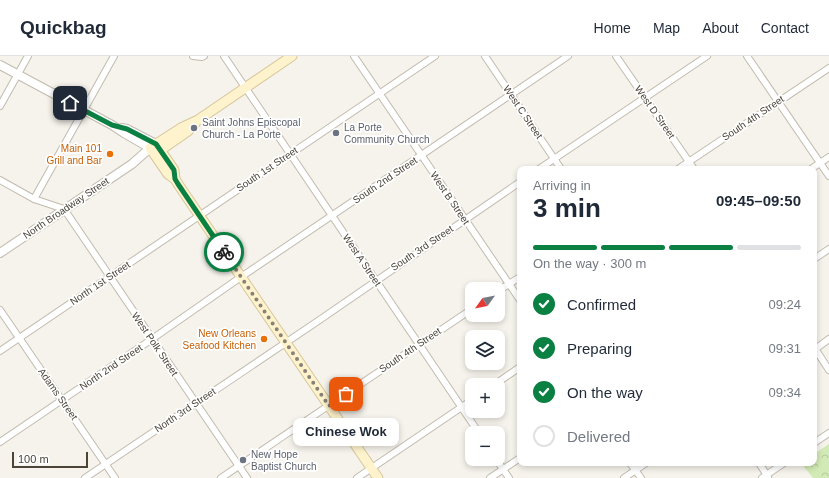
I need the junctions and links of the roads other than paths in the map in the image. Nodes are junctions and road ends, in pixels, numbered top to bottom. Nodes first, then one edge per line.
1 (28, 56) edge
2 (114, 56) edge
3 (194, 56) edge
4 (204, 56) edge
5 (224, 56) edge
6 (292, 56) edge
7 (354, 56) edge
8 (435, 56) edge
9 (484, 56) edge
10 (568, 56) edge
11 (616, 56) edge
12 (707, 56) edge
13 (747, 56) edge
14 (0, 65) edge
15 (829, 68) edge
16 (18, 74) junction
17 (245, 88) junction
18 (379, 93) junction
19 (511, 95) junction
20 (645, 98) junction
21 (778, 102) junction
22 (0, 106) edge
23 (84, 110) junction
24 (155, 149) junction
25 (290, 154) junction
26 (421, 155) junction
27 (829, 157) edge
28 (554, 159) junction
29 (688, 162) junction
30 (820, 163) junction
31 (544, 166) edge
32 (559, 166) edge
33 (682, 166) edge
34 (691, 166) edge
35 (816, 166) edge
36 (829, 176) edge
37 (0, 180) edge
38 (517, 184) edge
39 (34, 199) junction
40 (64, 209) junction
41 (200, 215) junction
42 (332, 216) junction
43 (465, 219) junction
44 (829, 249) edge
45 (0, 253) edge
46 (817, 257) edge
47 (110, 277) junction
48 (241, 277) junction
49 (517, 279) edge
50 (375, 280) junction
51 (509, 284) junction
52 (505, 287) edge
53 (517, 296) edge
54 (0, 310) edge
55 (465, 314) edge
56 (19, 338) junction
57 (152, 339) junction
58 (829, 339) edge
59 (286, 342) junction
60 (418, 344) junction
61 (817, 347) edge
62 (0, 350) edge
63 (817, 353) edge
64 (517, 369) edge
65 (829, 370) edge
66 (504, 378) edge
67 (62, 401) junction
68 (196, 403) junction
69 (465, 404) edge
70 (329, 406) junction
71 (461, 407) junction
72 (474, 426) edge
73 (829, 433) edge
74 (817, 441) edge
75 (0, 442) edge
76 (517, 460) edge
77 (106, 464) junction
78 (239, 466) junction
79 (502, 466) edge
80 (633, 466) edge
81 (642, 466) edge
82 (760, 466) edge
83 (780, 466) edge
84 (371, 468) junction
85 (504, 469) junction
86 (636, 470) junction
87 (766, 477) edge
88 (85, 478) edge
89 (115, 478) edge
90 (221, 478) edge
91 (247, 478) edge
92 (357, 478) edge
93 (378, 478) edge
94 (490, 478) edge
95 (509, 478) edge
96 (624, 478) edge
97 (641, 478) edge

1 - 16 street
2 - 23 street
3 - 4 street
5 - 17 street, West A Street
6 - 17 main road
7 - 18 street, West B Street
8 - 18 street, South 1st Street
9 - 19 street, West C Street
10 - 19 street, South 2nd Street
11 - 20 street, West D Street
12 - 20 street
13 - 21 street
14 - 16 street
15 - 21 street, South 4th Street
16 - 22 street
16 - 23 street
17 - 24 main road
17 - 25 street, West A Street
18 - 25 street, South 1st Street
18 - 26 street, West B Street
19 - 26 street, South 2nd Street
19 - 28 street, West C Street
20 - 28 street
20 - 29 street, West D Street
21 - 29 street, South 4th Street
21 - 30 street
23 - 24 street
23 - 39 street
24 - 40 street, North Broadway Street
24 - 41 main road
25 - 41 street, South 1st Street
25 - 42 street, West A Street
26 - 42 street, South 2nd Street
26 - 43 street, West B Street
27 - 30 street
28 - 31 street
28 - 32 street, West C Street
29 - 33 street, South 4th Street
29 - 34 street, West D Street
30 - 35 street
30 - 36 street
37 - 39 street
38 - 43 street, South 3rd Street
39 - 40 street
40 - 45 street, North Broadway Street
40 - 47 street, West Polk Street
41 - 47 street, North 1st Street
41 - 48 main road
42 - 48 street, South 2nd Street
42 - 50 street, West A Street
43 - 50 street, South 3rd Street
43 - 51 street, West B Street
44 - 46 street
47 - 56 street, North 1st Street
47 - 57 street, West Polk Street
48 - 57 street, North 2nd Street
48 - 59 main road
49 - 51 street
50 - 59 street, South 3rd Street
50 - 60 street, West A Street
51 - 52 street
51 - 53 street, West B Street
54 - 56 street, Adams Street
55 - 60 street, South 4th Street
56 - 62 street, North 1st Street
56 - 67 street, Adams Street
57 - 67 street, North 2nd Street
57 - 68 street, West Polk Street
58 - 61 street
59 - 68 street, North 3rd Street
59 - 70 main road
60 - 70 street, South 4th Street
60 - 71 street, West A Street
63 - 65 street
64 - 66 street
67 - 75 street, North 2nd Street
67 - 77 street, Adams Street
68 - 77 street, North 3rd Street
68 - 78 street, West Polk Street
69 - 71 street
70 - 78 street, South 4th Street
70 - 84 main road
71 - 72 street, West A Street
71 - 84 street
73 - 74 street
76 - 85 street
77 - 88 street, North 3rd Street
77 - 89 street, Adams Street
78 - 90 street, South 4th Street
78 - 91 street, West Polk Street
79 - 85 street
80 - 86 street
81 - 86 street
82 - 87 street
83 - 87 street
84 - 92 street
84 - 93 main road
85 - 94 street
85 - 95 street
86 - 96 street
86 - 97 street

